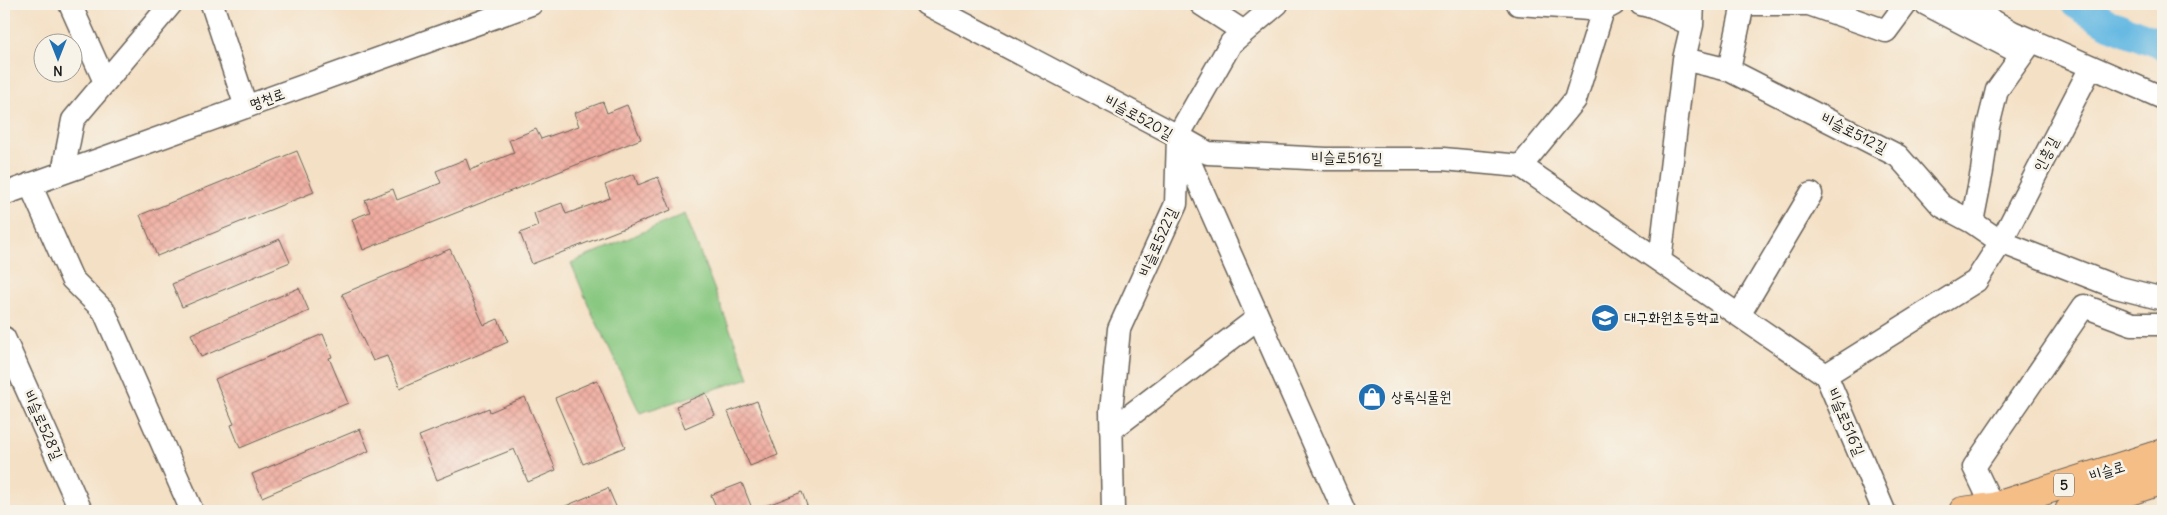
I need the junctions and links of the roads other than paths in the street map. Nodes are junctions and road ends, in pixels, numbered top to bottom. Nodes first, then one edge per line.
1 (70, 4) edge
2 (171, 4) edge
3 (212, 4) edge
4 (531, 4) edge
5 (926, 4) edge
6 (1201, 4) edge
7 (1277, 4) edge
8 (1518, 4) edge
9 (1641, 4) edge
10 (1741, 4) edge
11 (1810, 4) edge
12 (1906, 4) edge
13 (1926, 4) edge
14 (1964, 4) edge
15 (1608, 7) edge
16 (1693, 14) edge
17 (1244, 32) junction
18 (2027, 47) junction
19 (1684, 59) junction
20 (2091, 67) junction
21 (1729, 70) junction
22 (105, 82) junction
23 (2163, 98) edge
24 (246, 107) junction
25 (1178, 136) junction
26 (1521, 166) junction
27 (63, 172) junction
28 (30, 184) junction
29 (4, 192) edge
30 (1811, 194) dead end
31 (1972, 222) junction
32 (2001, 242) junction
33 (1660, 261) junction
34 (2163, 299) edge
35 (1739, 315) junction
36 (1258, 318) junction
37 (2163, 324) edge
38 (4, 338) edge
39 (1826, 375) junction
40 (1111, 430) junction
41 (2163, 453) edge
42 (2163, 480) edge
43 (1993, 507) junction
44 (81, 511) edge
45 (192, 511) edge
46 (1113, 511) edge
47 (1344, 511) edge
48 (1884, 511) edge
49 (1963, 511) edge
50 (2069, 511) edge

1 - 22 street
2 - 22 street
3 - 24 street
4 - 24 street, 명천로
5 - 25 street, 비슬로520길
6 - 17 street
7 - 17 street, 비슬로522길
8 - 15 street
9 - 16 street
10 - 11 street
10 - 21 street
11 - 12 street
13 - 18 street
14 - 18 street
15 - 26 street
16 - 19 street
17 - 25 street, 비슬로522길
18 - 20 street
18 - 31 street
19 - 21 street, 비슬로512길
19 - 33 street
20 - 23 street
20 - 32 street, 인흥길
21 - 31 street, 비슬로512길
22 - 27 street
24 - 27 street, 명천로
25 - 26 street, 비슬로516길
25 - 36 street, 비슬로520길
25 - 40 street, 비슬로522길
26 - 33 street, 비슬로516길
27 - 28 street, 명천로
28 - 29 street, 명천로
28 - 45 street
30 - 35 street
31 - 32 street, 비슬로512길
32 - 34 street, 비슬로512길
32 - 39 street
33 - 35 street, 비슬로516길
35 - 39 street, 비슬로516길
36 - 40 street
36 - 47 street, 비슬로520길
37 - 43 street
38 - 44 street, 비슬로528길
39 - 48 street, 비슬로516길
40 - 46 street, 비슬로522길
41 - 43 main road, 비슬로 / 5
42 - 50 main road, 비슬로 / 5
43 - 49 main road, 비슬로 / 5

